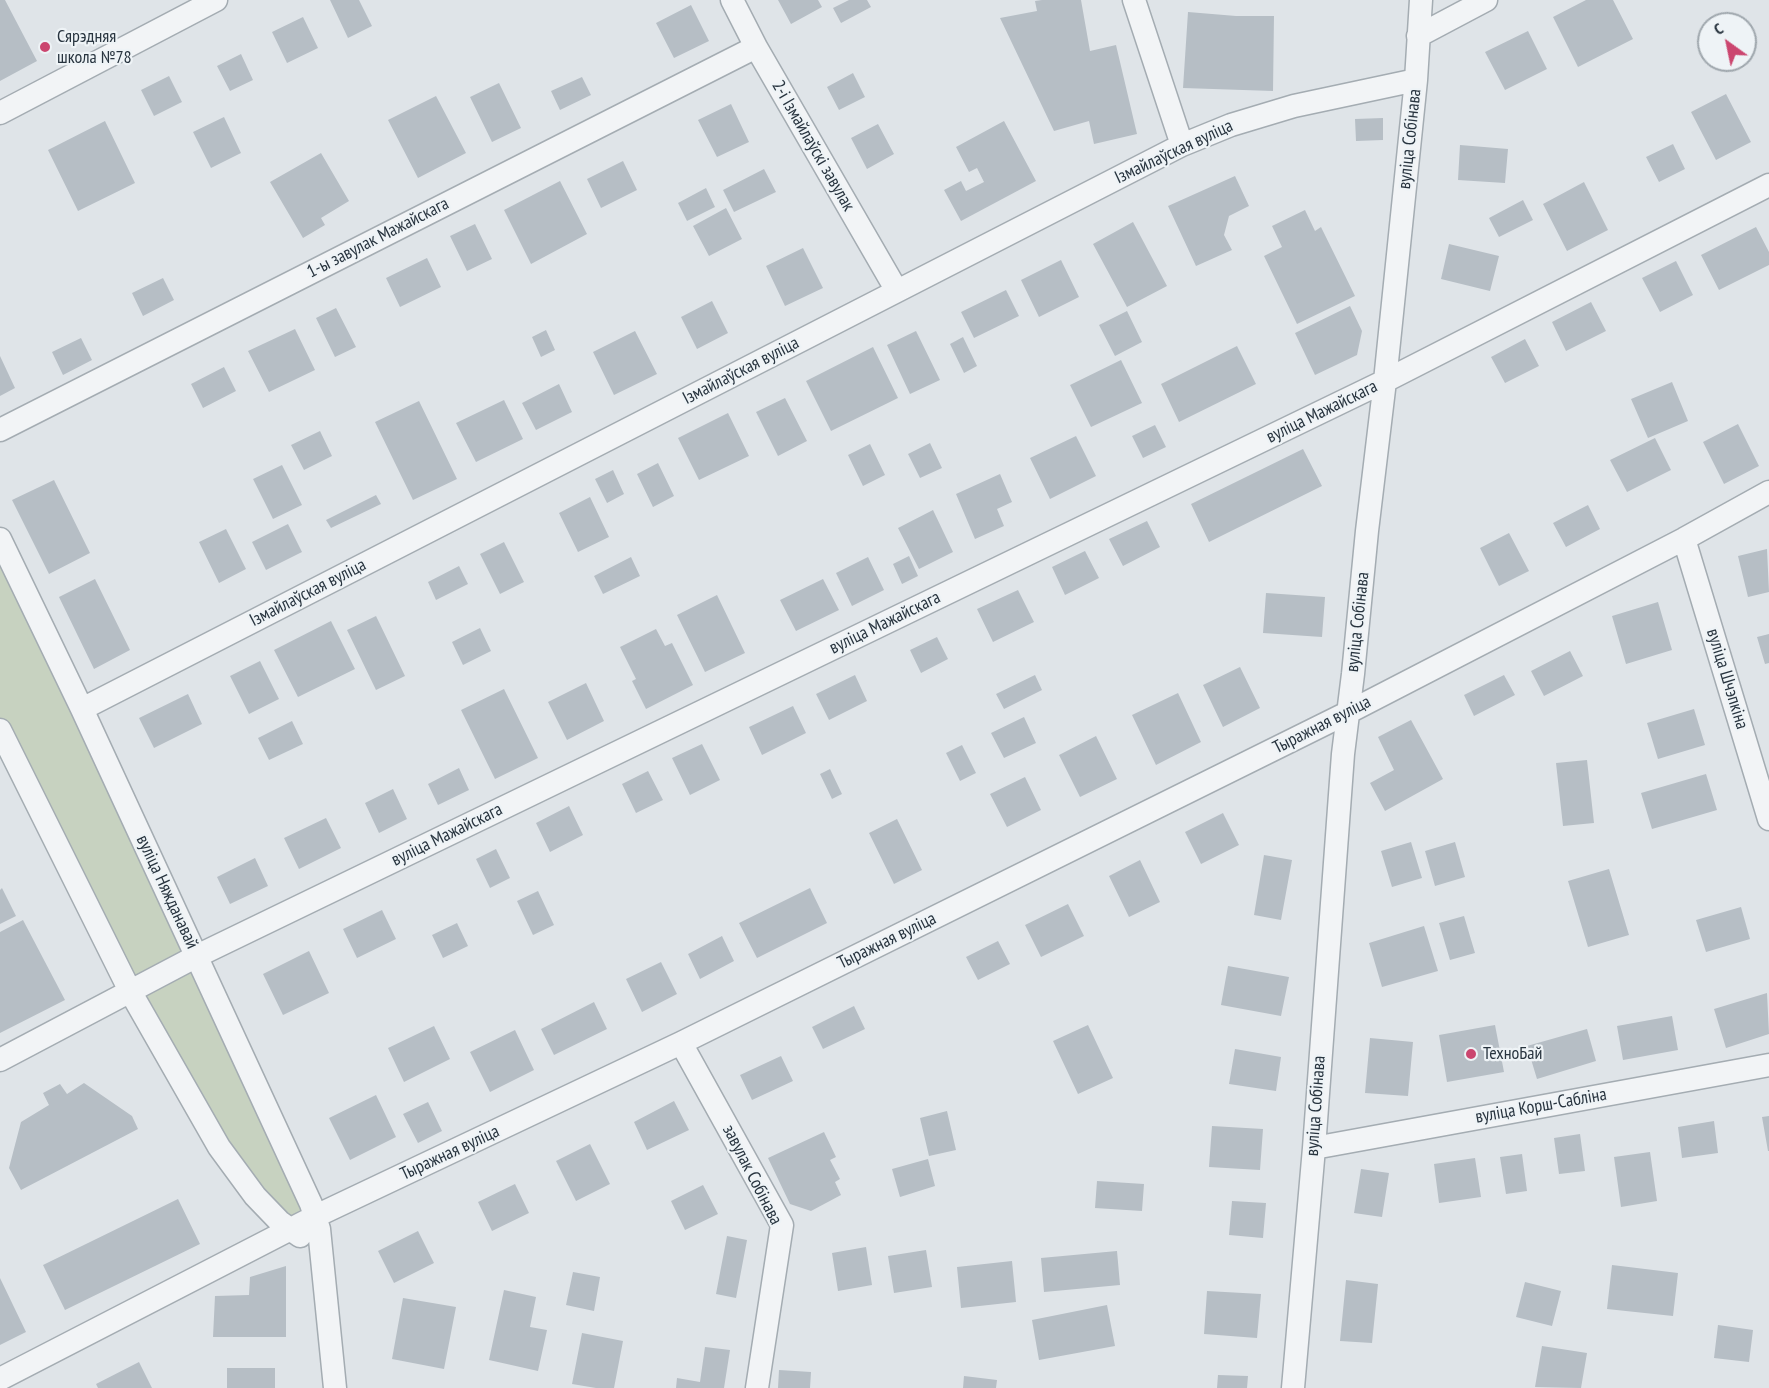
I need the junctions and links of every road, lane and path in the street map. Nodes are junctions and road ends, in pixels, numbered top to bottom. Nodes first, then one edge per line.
1 (216, 0) edge
2 (732, 0) edge
3 (1134, 0) edge
4 (1421, 0) edge
5 (1486, 0) edge
6 (1418, 36) junction
7 (756, 47) junction
8 (1416, 80) junction
9 (0, 113) edge
10 (1182, 144) junction
11 (1769, 185) edge
12 (897, 291) junction
13 (1385, 381) junction
14 (0, 430) edge
15 (1769, 492) edge
16 (0, 539) edge
17 (1684, 539) junction
18 (82, 709) junction
19 (1347, 713) junction
20 (0, 730) edge
21 (1769, 819) edge
22 (197, 956) junction
23 (130, 991) junction
24 (681, 1042) junction
25 (0, 1060) edge
26 (1769, 1065) edge
27 (1314, 1148) junction
28 (316, 1216) junction
29 (291, 1229) junction
30 (322, 1249) junction
31 (0, 1378) edge
32 (341, 1387) edge
33 (757, 1388) edge
34 (1293, 1388) edge

1 - 9 street
2 - 7 street, 2-і Ізмайлаўскі завулак
3 - 10 street
4 - 6 street, вуліца Собінава
5 - 6 street
6 - 8 street, вуліца Собінава
7 - 12 street, 2-і Ізмайлаўскі завулак
7 - 14 street, 1-ы завулак Мажайскага
8 - 10 street, Ізмайлаўская вуліца
8 - 13 street, вуліца Собінава
10 - 12 street, Ізмайлаўская вуліца
11 - 13 street, вуліца Мажайскага
12 - 18 street, Ізмайлаўская вуліца
13 - 19 street, вуліца Собінава
13 - 22 street, вуліца Мажайскага
15 - 17 street, Тыражная вуліца
16 - 18 street, вуліца Няжданавай
17 - 19 street, Тыражная вуліца
17 - 21 street, вуліца Шчэпкіна
18 - 22 street, вуліца Няжданавай
19 - 24 street, Тыражная вуліца
19 - 27 street, вуліца Собінава
20 - 23 street
22 - 23 street, вуліца Мажайскага
22 - 28 street, вуліца Няжданавай
23 - 25 street, вуліца Мажайскага
23 - 29 street
24 - 28 street, Тыражная вуліца
24 - 33 street, завулак Собінава
26 - 27 street, вуліца Корш-Сабліна
27 - 34 street, вуліца Собінава
28 - 29 street, Тыражная вуліца
28 - 30 street, вуліца Няжданавай
29 - 30 street
29 - 31 street, Тыражная вуліца
30 - 32 street, вуліца Няжданавай

